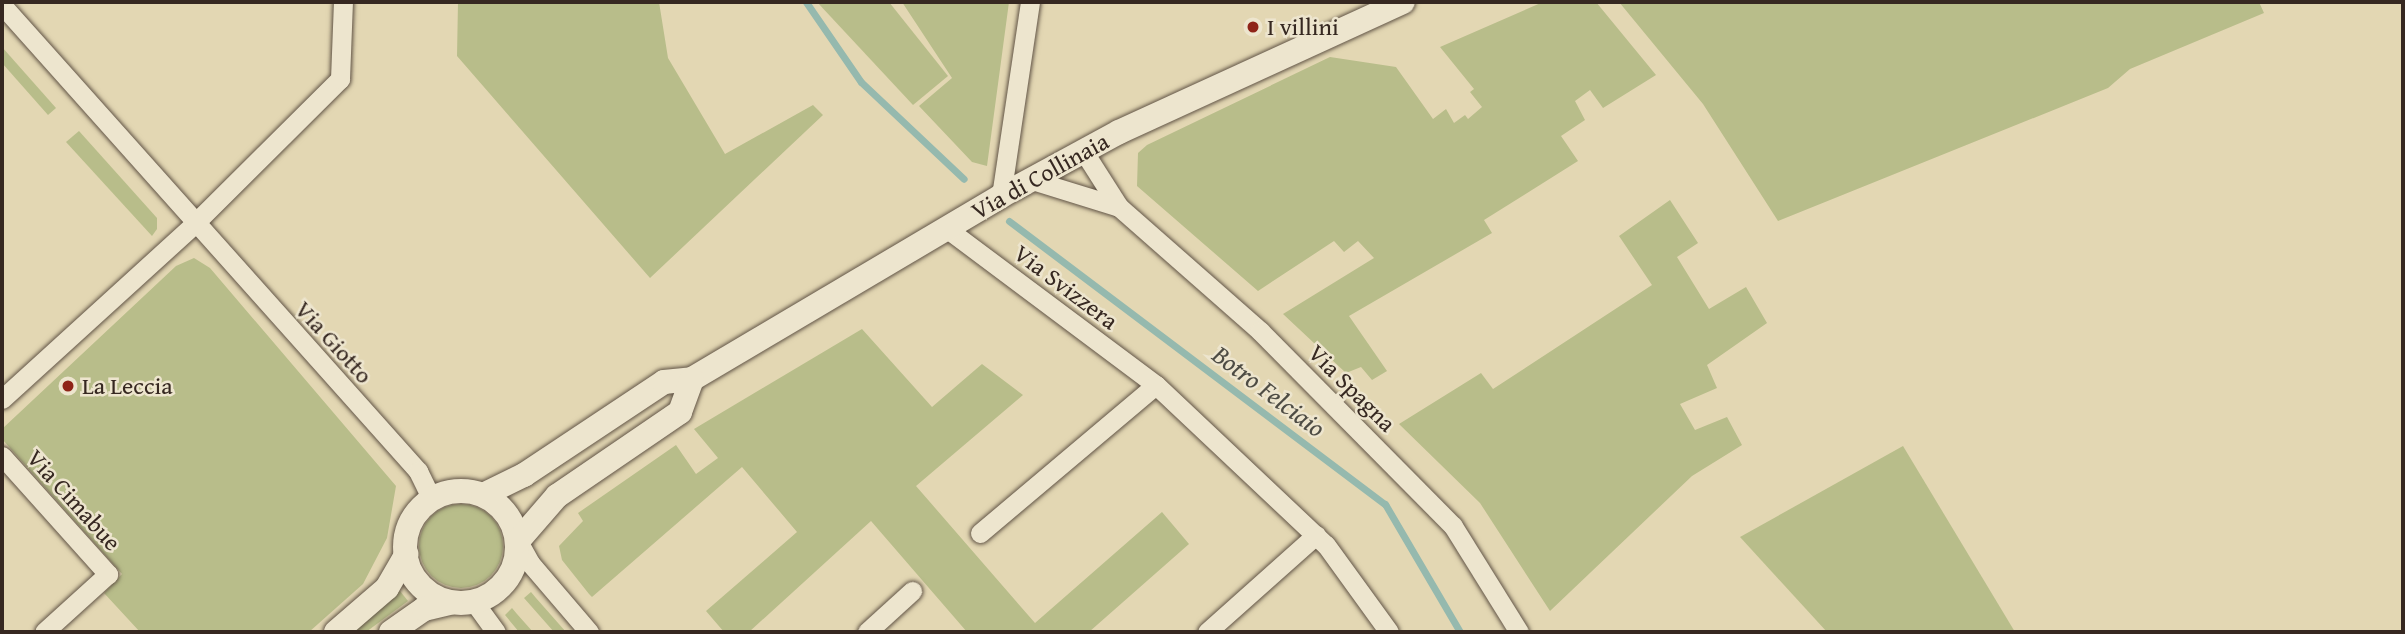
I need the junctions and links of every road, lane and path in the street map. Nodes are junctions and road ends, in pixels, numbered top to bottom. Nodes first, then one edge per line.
1 (343, 2) edge
2 (1030, 2) edge
3 (1403, 2) edge
4 (2, 5) edge
5 (1084, 152) junction
6 (1032, 180) junction
7 (1001, 195) junction
8 (1119, 207) junction
9 (194, 224) junction
10 (946, 228) junction
11 (692, 379) junction
12 (1157, 384) junction
13 (2, 399) edge
14 (2, 456) edge
15 (483, 495) junction
16 (431, 498) junction
17 (980, 533) dead end
18 (1316, 536) junction
19 (517, 541) junction
20 (407, 554) junction
21 (912, 592) dead end
22 (462, 603) junction
23 (44, 632) edge
24 (336, 632) edge
25 (391, 632) edge
26 (496, 632) edge
27 (589, 632) edge
28 (867, 632) edge
29 (1207, 632) edge
30 (1389, 632) edge
31 (1519, 632) edge

1 - 9 street
2 - 7 street
3 - 5 street, Via di Collinaia
4 - 9 street, Via Giotto
5 - 6 street, Via di Collinaia
5 - 8 street, Via Spagna
6 - 7 street, Via di Collinaia
6 - 8 street, Via Spagna
7 - 10 street, Via di Collinaia
8 - 31 street, Via Spagna
9 - 13 street
9 - 16 street, Via Giotto
10 - 11 street, Via di Collinaia
10 - 12 street, Via Svizzera
11 - 15 street, Via di Collinaia
11 - 19 street
12 - 17 street
12 - 18 street, Via Svizzera
14 - 23 street, Via Cimabue
15 - 16 street
15 - 19 street
16 - 20 street
18 - 29 street
18 - 30 street, Via Svizzera
19 - 22 street
19 - 27 street
20 - 22 street
20 - 24 street
21 - 28 street
22 - 25 street
22 - 26 street

